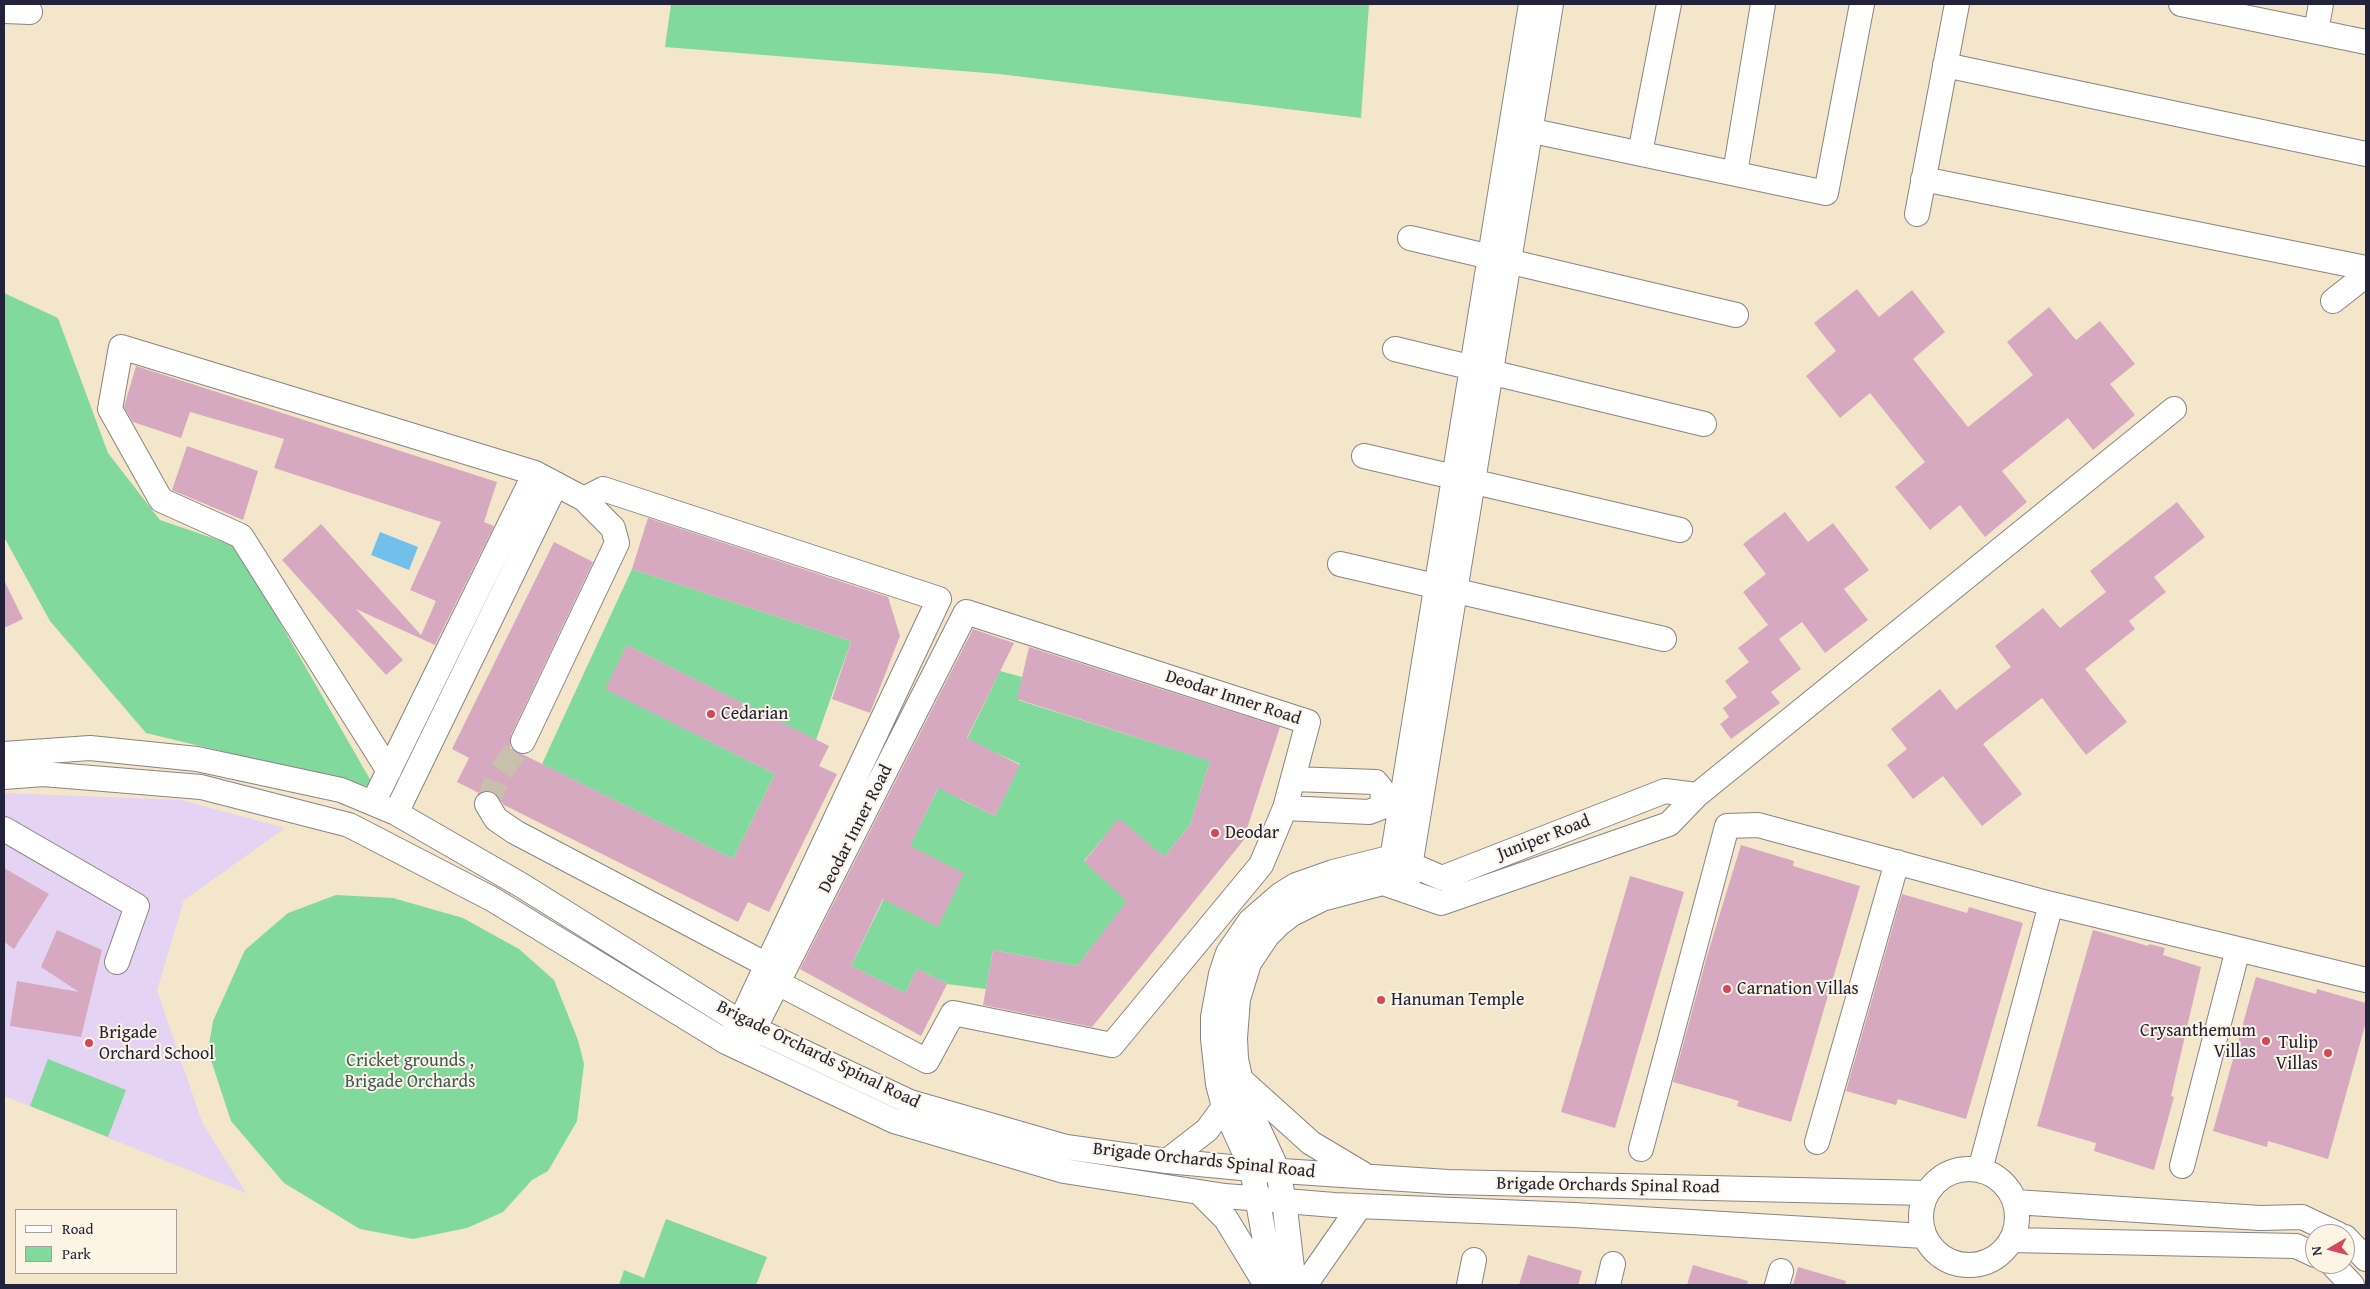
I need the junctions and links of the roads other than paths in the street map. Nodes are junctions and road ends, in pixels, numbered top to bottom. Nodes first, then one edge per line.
1 (1532, 4) edge
2 (1551, 4) edge
3 (1669, 4) edge
4 (1763, 4) edge
5 (1862, 4) edge
6 (1957, 4) edge
7 (2181, 4) edge
8 (2321, 4) edge
9 (4, 11) edge
10 (30, 12) dead end
11 (2316, 31) junction
12 (2366, 42) edge
13 (1945, 66) junction
14 (1521, 128) junction
15 (1640, 153) junction
16 (2366, 154) edge
17 (1735, 173) junction
18 (1923, 179) junction
19 (1917, 214) dead end
20 (1410, 238) dead end
21 (1500, 259) junction
22 (2366, 268) edge
23 (2366, 275) edge
24 (2333, 301) dead end
25 (1736, 315) dead end
26 (1395, 349) dead end
27 (1482, 370) junction
28 (2174, 409) dead end
29 (1704, 424) dead end
30 (1364, 456) dead end
31 (535, 473) junction
32 (1464, 480) junction
33 (556, 484) junction
34 (584, 499) junction
35 (1680, 530) dead end
36 (1340, 564) dead end
37 (1446, 588) junction
38 (1664, 639) dead end
39 (523, 740) tunnel mouth
40 (4, 754) edge
41 (243, 769) junction
42 (389, 772) junction
43 (4, 777) edge
44 (1293, 778) junction
45 (1697, 795) junction
46 (238, 796) junction
47 (373, 804) junction
48 (487, 804) dead end
49 (1285, 808) junction
50 (396, 813) junction
51 (4, 829) edge
52 (1402, 861) junction
53 (1897, 862) junction
54 (1397, 888) junction
55 (2051, 904) junction
56 (2238, 949) junction
57 (117, 962) dead end
58 (773, 974) junction
59 (2366, 980) edge
60 (748, 1025) junction
61 (734, 1046) junction
62 (1240, 1079) junction
63 (1224, 1106) junction
64 (1817, 1142) dead end
65 (1641, 1149) dead end
66 (1167, 1161) junction
67 (2182, 1166) dead end
68 (1252, 1169) junction
69 (1278, 1170) junction
70 (1980, 1170) junction
71 (1367, 1176) junction
72 (1199, 1192) junction
73 (1926, 1193) junction
74 (1258, 1199) junction
75 (1284, 1200) junction
76 (2014, 1202) junction
77 (1360, 1206) junction
78 (2316, 1224) edge
79 (1924, 1236) junction
80 (2011, 1240) junction
81 (2355, 1247) edge
82 (2305, 1250) edge
83 (2366, 1259) edge
84 (1474, 1260) dead end
85 (2342, 1274) edge
86 (1955, 1275) edge
87 (1266, 1285) edge
88 (1273, 1285) edge
89 (1294, 1285) edge
90 (1305, 1285) edge
91 (1470, 1285) edge
92 (2352, 1285) edge

1 - 14 street
2 - 14 street
3 - 15 street
4 - 17 street
5 - 17 street
6 - 13 street
7 - 11 street
8 - 11 street
9 - 10 street
11 - 12 street
13 - 16 street
13 - 18 street
14 - 15 street
14 - 21 street
15 - 17 street
18 - 19 street
18 - 22 street
20 - 21 street
21 - 25 street
21 - 27 street
23 - 24 street
26 - 27 street
27 - 29 street
27 - 32 street
28 - 45 street
30 - 32 street
31 - 33 street
31 - 42 street
31 - 42 street
32 - 35 street
32 - 37 street
33 - 34 street
33 - 50 street
34 - 39 street
34 - 58 street
36 - 37 street
37 - 38 street
37 - 52 street
40 - 41 street, Brigade Orchards Spinal Road
41 - 46 street
41 - 47 street, Brigade Orchards Spinal Road
42 - 47 street
43 - 46 street, Brigade Orchards Spinal Road
44 - 49 street, Deodar Inner Road
44 - 49 street
44 - 58 street, Deodar Inner Road
45 - 52 street, Juniper Road
45 - 54 street
46 - 61 street, Brigade Orchards Spinal Road
47 - 50 street, Brigade Orchards Spinal Road
48 - 58 street
49 - 58 street, Deodar Inner Road
50 - 60 street, Brigade Orchards Spinal Road
51 - 57 street
52 - 54 street
52 - 63 street
53 - 55 street
53 - 64 street
53 - 65 street
54 - 62 street
55 - 56 street
55 - 70 street
56 - 59 street
56 - 67 street
58 - 60 street
60 - 61 street
60 - 66 street, Brigade Orchards Spinal Road
61 - 72 street, Brigade Orchards Spinal Road
62 - 69 street
62 - 71 street
63 - 66 street
63 - 68 street
66 - 68 street, Brigade Orchards Spinal Road
68 - 69 street, Brigade Orchards Spinal Road
68 - 74 street
69 - 71 street, Brigade Orchards Spinal Road
69 - 75 street
70 - 73 street
70 - 76 street
71 - 73 street, Brigade Orchards Spinal Road
72 - 74 street, Brigade Orchards Spinal Road
72 - 87 street
73 - 79 street
74 - 75 street, Brigade Orchards Spinal Road
74 - 88 street
75 - 77 street, Brigade Orchards Spinal Road
75 - 89 street
76 - 78 street
76 - 80 street
77 - 79 street, Brigade Orchards Spinal Road
77 - 90 street
79 - 86 street
80 - 82 street
80 - 86 street
81 - 83 street
84 - 91 street
85 - 92 street

